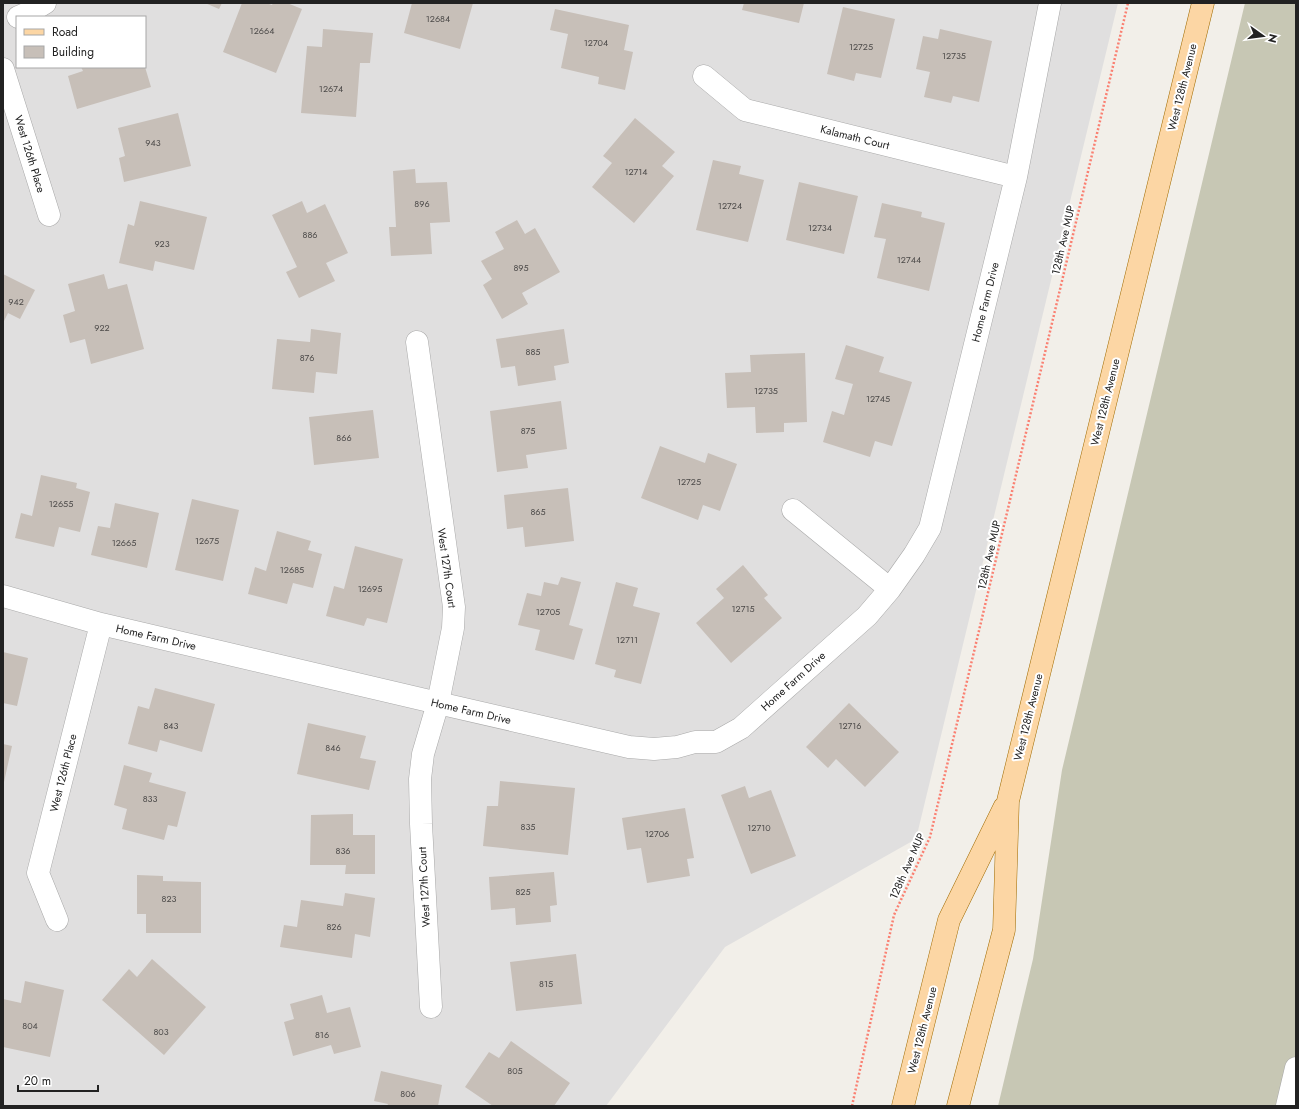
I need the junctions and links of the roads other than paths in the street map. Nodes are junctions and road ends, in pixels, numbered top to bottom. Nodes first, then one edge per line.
1 (45, 3) edge
2 (1050, 3) edge
3 (1203, 3) edge
4 (20, 16) edge
5 (16, 18) edge
6 (3, 24) edge
7 (3, 69) edge
8 (704, 76) dead end
9 (1016, 176) junction
10 (49, 215) dead end
11 (418, 342) dead end
12 (793, 510) dead end
13 (890, 589) junction
14 (3, 596) edge
15 (102, 624) junction
16 (438, 703) junction
17 (1008, 801) junction
18 (57, 920) dead end
19 (431, 1007) dead end
20 (1296, 1068) edge
21 (903, 1106) edge
22 (958, 1106) edge
23 (1287, 1106) edge

1 - 4 street
2 - 9 street, Home Farm Drive
3 - 17 main road, West 128th Avenue
5 - 6 street
7 - 10 street, West 126th Place
8 - 9 street, Kalamath Court
9 - 13 street, Home Farm Drive
11 - 16 street, West 127th Court
12 - 13 street
13 - 16 street, Home Farm Drive
14 - 15 street, Home Farm Drive
15 - 16 street, Home Farm Drive
15 - 18 street, West 126th Place
16 - 19 street, West 127th Court
17 - 21 main road, West 128th Avenue
17 - 22 main road, West 128th Avenue
20 - 23 street

